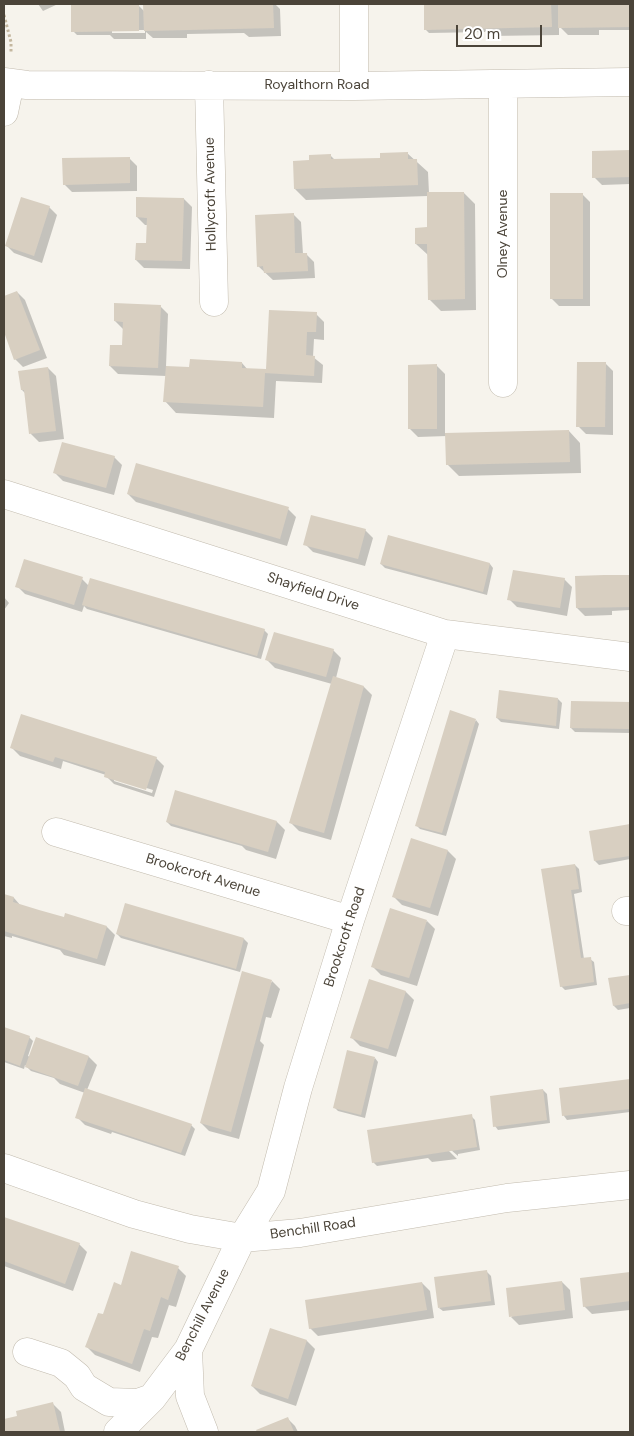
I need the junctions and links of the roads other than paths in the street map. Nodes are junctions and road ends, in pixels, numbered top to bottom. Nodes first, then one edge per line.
1 (354, 4) edge
2 (7, 82) edge
3 (630, 82) edge
4 (503, 84) junction
5 (208, 85) junction
6 (354, 86) junction
7 (4, 112) edge
8 (214, 302) dead end
9 (504, 383) dead end
10 (4, 494) edge
11 (445, 634) junction
12 (630, 657) edge
13 (56, 832) dead end
14 (350, 920) junction
15 (4, 1168) edge
16 (630, 1185) edge
17 (242, 1238) junction
18 (188, 1350) junction
19 (27, 1352) dead end
20 (152, 1398) junction
21 (118, 1432) edge
22 (204, 1432) edge

1 - 6 street
2 - 5 street, Royalthorn Road
2 - 7 street
3 - 4 street, Royalthorn Road
4 - 6 street, Royalthorn Road
4 - 9 street, Olney Avenue
5 - 6 street, Royalthorn Road
5 - 8 street, Hollycroft Avenue
10 - 11 street, Shayfield Drive
11 - 12 street, Shayfield Drive
11 - 14 street, Brookcroft Road
13 - 14 street, Brookcroft Avenue
14 - 17 street, Brookcroft Road
15 - 17 street, Benchill Road
16 - 17 street, Benchill Road
17 - 18 street, Benchill Avenue
18 - 20 street, Benchill Avenue
18 - 22 street
19 - 20 street
20 - 21 street, Benchill Avenue

